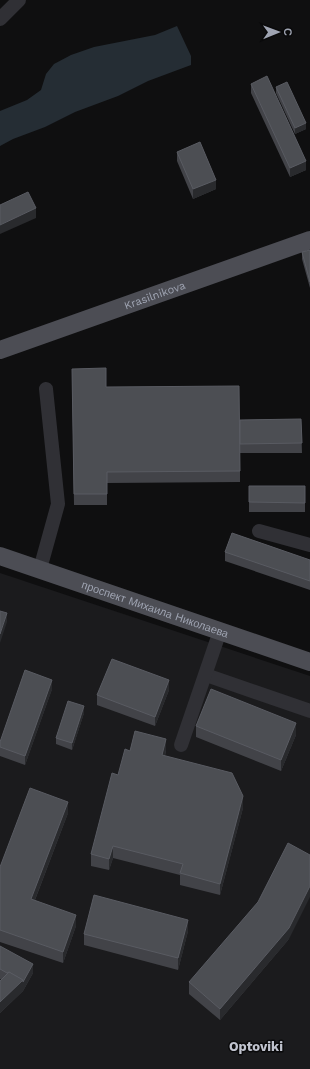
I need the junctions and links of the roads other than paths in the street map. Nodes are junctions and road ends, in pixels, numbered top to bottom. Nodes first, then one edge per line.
1 (19, 0) edge
2 (0, 19) edge
3 (310, 240) edge
4 (0, 350) edge
5 (46, 389) dead end
6 (259, 531) dead end
7 (310, 544) edge
8 (0, 556) edge
9 (40, 569) junction
10 (220, 631) junction
11 (310, 662) edge
12 (206, 675) junction
13 (310, 711) edge
14 (182, 745) dead end

1 - 2 street
3 - 4 main road, Krasilnikova
5 - 9 street
6 - 7 street
8 - 9 main road, проспект Михаила Николаева
9 - 10 main road, проспект Михаила Николаева
10 - 11 main road, проспект Михаила Николаева
10 - 12 street
12 - 13 street
12 - 14 street

